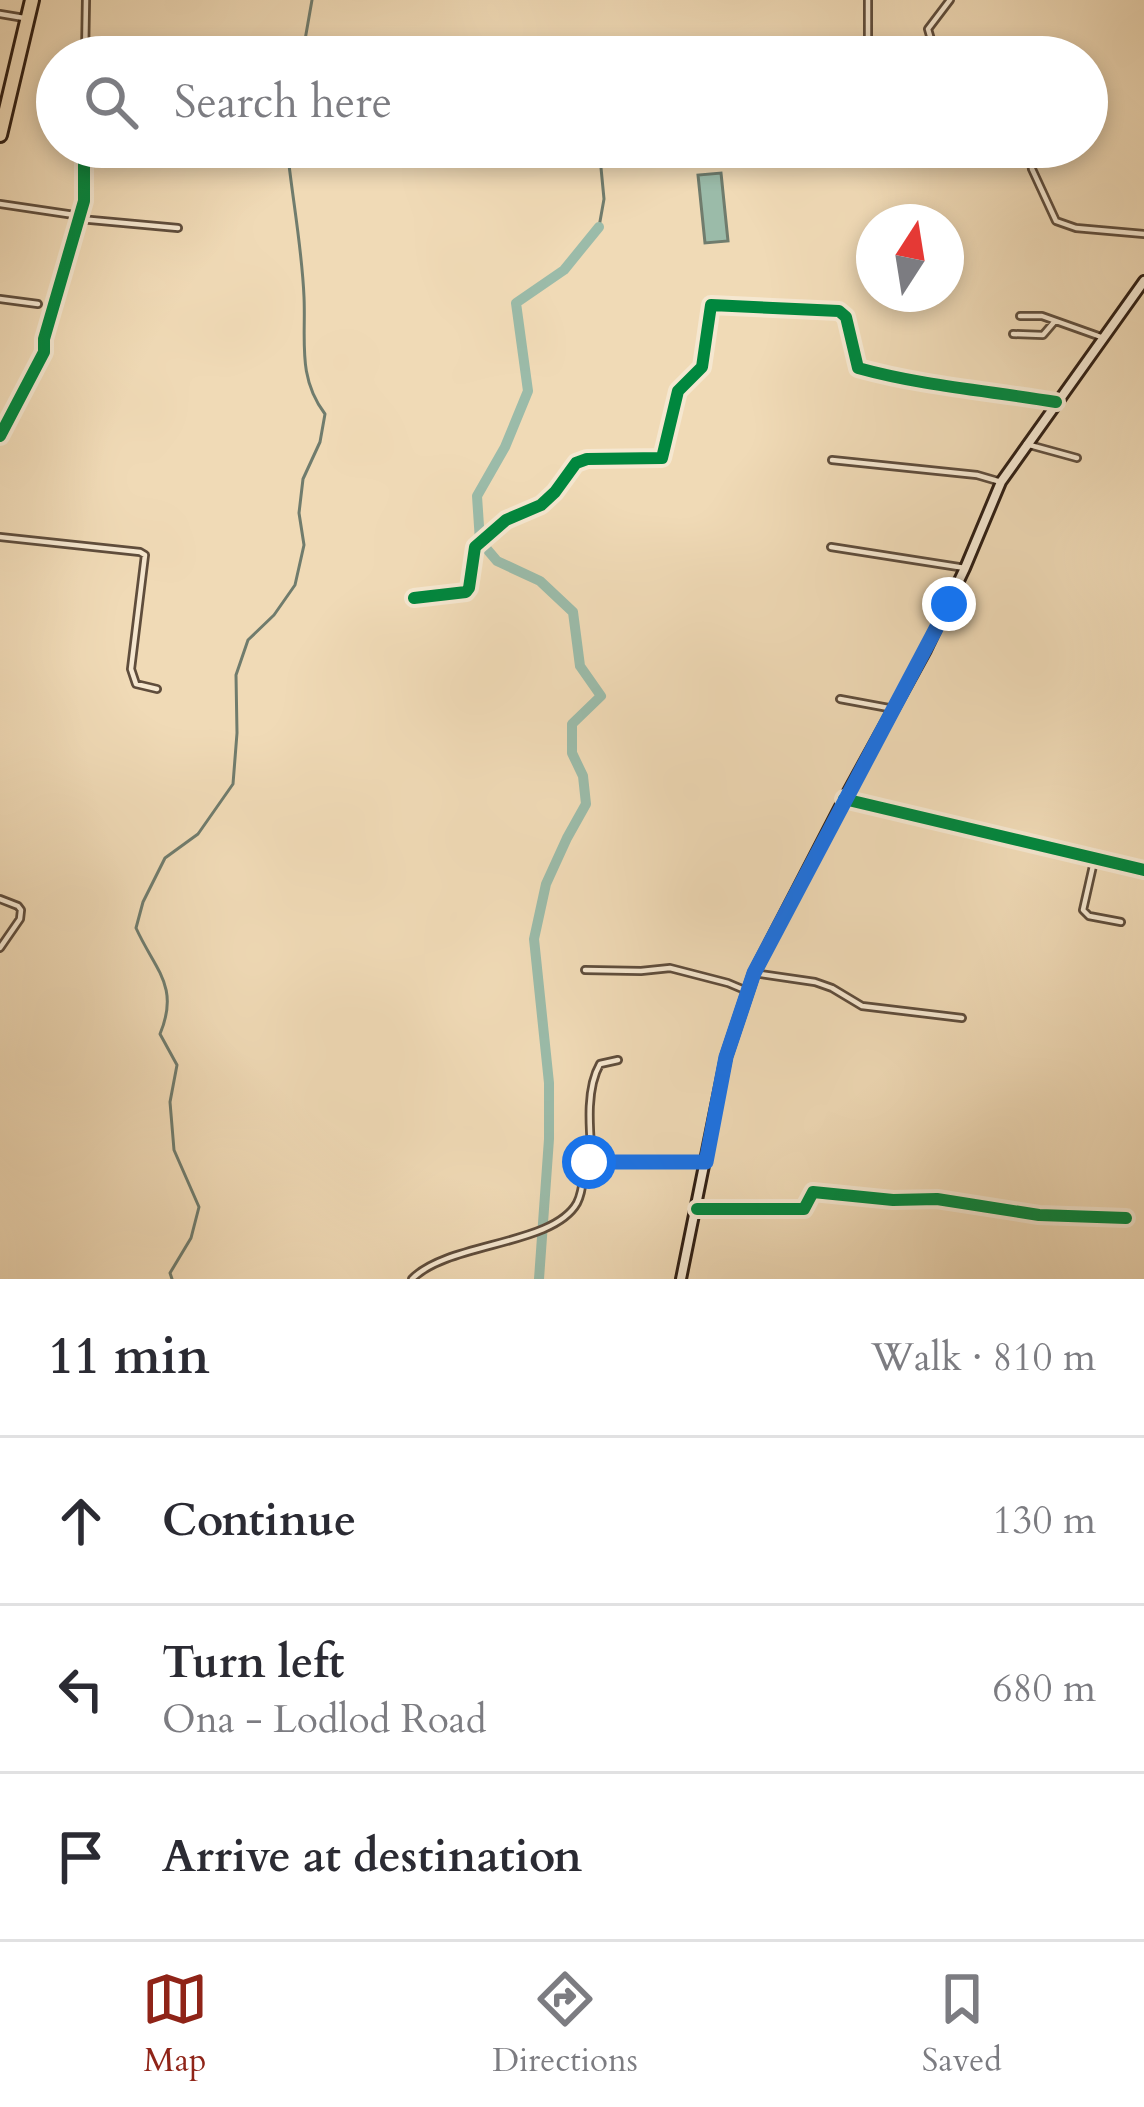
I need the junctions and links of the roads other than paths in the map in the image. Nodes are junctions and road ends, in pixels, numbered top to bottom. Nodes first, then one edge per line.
1 (32, 0) edge
2 (86, 0) edge
3 (868, 0) edge
4 (950, 0) edge
5 (0, 14) edge
6 (28, 18) junction
7 (86, 36) edge
8 (868, 36) edge
9 (930, 36) edge
10 (0, 135) edge
11 (84, 168) edge
12 (1033, 168) edge
13 (0, 204) edge
14 (81, 217) junction
15 (178, 228) dead end
16 (1144, 234) edge
17 (1144, 281) edge
18 (0, 299) edge
19 (38, 304) dead end
20 (1020, 316) dead end
21 (1055, 321) junction
22 (1013, 334) dead end
23 (1103, 338) junction
24 (1056, 402) junction
25 (0, 436) edge
26 (1026, 444) junction
27 (1077, 458) dead end
28 (832, 460) dead end
29 (1001, 482) junction
30 (0, 537) edge
31 (831, 547) dead end
32 (965, 568) junction
33 (414, 598) dead end
34 (158, 689) dead end
35 (840, 699) dead end
36 (893, 709) junction
37 (844, 799) junction
38 (1094, 857) junction
39 (1144, 870) edge
40 (0, 899) edge
41 (1121, 922) dead end
42 (0, 948) edge
43 (585, 970) dead end
44 (754, 973) junction
45 (747, 991) junction
46 (962, 1018) dead end
47 (618, 1060) dead end
48 (592, 1161) junction
49 (706, 1162) junction
50 (697, 1209) junction
51 (1126, 1218) dead end
52 (412, 1279) edge
53 (681, 1279) edge

1 - 6 highway
2 - 7 street
3 - 8 street
4 - 9 street
5 - 6 street
6 - 10 highway
11 - 14 street
12 - 16 street
13 - 14 street
14 - 15 street
14 - 25 street
17 - 23 main road
18 - 19 street
20 - 21 street
21 - 22 street
21 - 23 street
23 - 24 main road
24 - 26 main road
24 - 33 street
26 - 27 street
26 - 29 main road
28 - 29 street
29 - 32 main road
30 - 34 street
31 - 32 street
32 - 36 main road
35 - 36 street
36 - 37 main road
37 - 38 main road
37 - 44 main road
38 - 39 main road
38 - 41 street
40 - 42 street
43 - 45 street
44 - 45 main road
44 - 46 street
45 - 49 main road
47 - 48 street
48 - 49 street
48 - 52 street
49 - 50 main road
50 - 51 street
50 - 53 main road

